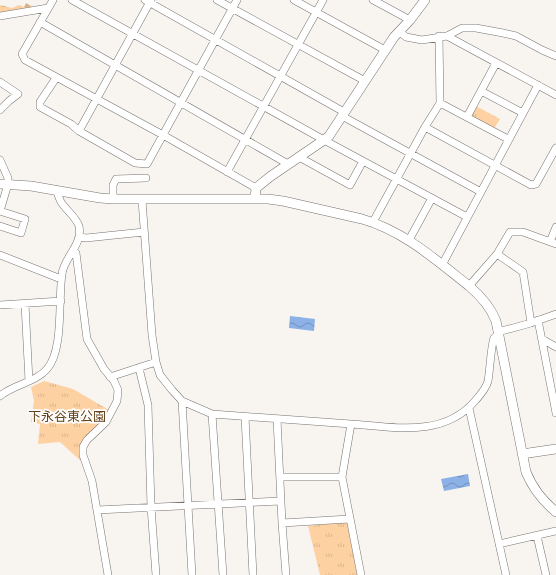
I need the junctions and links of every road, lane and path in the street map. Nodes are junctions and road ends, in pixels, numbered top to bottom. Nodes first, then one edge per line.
1 (53, 0) edge
2 (72, 0) edge
3 (217, 0) edge
4 (237, 0) edge
5 (294, 0) edge
6 (323, 0) edge
7 (373, 0) edge
8 (425, 0) edge
9 (148, 1) edge
10 (48, 8) junction
11 (232, 8) junction
12 (316, 12) junction
13 (0, 16) edge
14 (410, 20) junction
15 (40, 22) junction
16 (399, 31) junction
17 (132, 34) junction
18 (440, 36) junction
19 (447, 36) junction
20 (215, 40) junction
21 (298, 44) junction
22 (385, 50) junction
23 (556, 56) edge
24 (496, 63) junction
25 (115, 65) junction
26 (198, 70) junction
27 (280, 76) junction
28 (56, 78) junction
29 (0, 82) edge
30 (365, 82) junction
31 (538, 85) junction
32 (481, 91) junction
33 (556, 95) edge
34 (96, 100) junction
35 (180, 103) junction
36 (440, 103) junction
37 (263, 106) junction
38 (0, 110) edge
39 (523, 113) junction
40 (343, 114) junction
41 (467, 117) junction
42 (425, 127) junction
43 (79, 131) junction
44 (163, 135) junction
45 (245, 139) junction
46 (508, 139) junction
47 (324, 140) junction
48 (556, 148) edge
49 (411, 153) junction
50 (299, 156) junction
51 (0, 160) edge
52 (363, 161) junction
53 (288, 164) junction
54 (495, 166) junction
55 (227, 172) junction
56 (146, 178) dead end
57 (397, 179) junction
58 (4, 184) edge
59 (256, 188) junction
60 (56, 190) junction
61 (481, 192) junction
62 (432, 198) junction
63 (255, 199) junction
64 (113, 200) junction
65 (142, 200) junction
66 (467, 217) junction
67 (373, 222) junction
68 (0, 226) edge
69 (556, 228) edge
70 (144, 232) junction
71 (80, 237) junction
72 (409, 240) junction
73 (553, 243) edge
74 (74, 250) junction
75 (497, 254) junction
76 (0, 255) edge
77 (442, 265) junction
78 (61, 280) junction
79 (469, 286) junction
80 (61, 301) junction
81 (25, 304) junction
82 (0, 305) edge
83 (556, 314) edge
84 (535, 322) junction
85 (498, 333) junction
86 (542, 339) junction
87 (556, 346) edge
88 (156, 362) junction
89 (139, 368) junction
90 (110, 377) junction
91 (29, 381) junction
92 (553, 384) edge
93 (0, 396) edge
94 (182, 401) junction
95 (469, 408) junction
96 (556, 413) edge
97 (212, 414) junction
98 (245, 417) junction
99 (277, 419) junction
100 (351, 424) junction
101 (556, 449) edge
102 (522, 454) junction
103 (342, 477) junction
104 (280, 478) junction
105 (281, 501) junction
106 (250, 503) junction
107 (218, 504) junction
108 (188, 506) junction
109 (151, 507) junction
110 (97, 510) junction
111 (556, 512) edge
112 (350, 519) junction
113 (282, 523) junction
114 (556, 531) edge
115 (537, 536) junction
116 (499, 544) junction
117 (108, 575) edge
118 (156, 575) edge
119 (192, 575) edge
120 (223, 575) edge
121 (253, 575) edge
122 (286, 575) edge
123 (361, 575) edge
124 (506, 575) edge
125 (546, 575) edge

1 - 10 street
2 - 17 street
3 - 11 street
4 - 11 street
5 - 12 street
6 - 12 street
7 - 14 street
8 - 14 street
9 - 17 street
9 - 20 street
10 - 13 street
10 - 15 street
11 - 20 street
11 - 21 street
12 - 21 street
12 - 22 street
14 - 16 street
15 - 25 street
15 - 28 street
16 - 18 street
16 - 22 street
17 - 25 street
17 - 26 street
18 - 19 street
18 - 36 street
19 - 23 street
19 - 24 street
20 - 26 street
20 - 27 street
21 - 27 street
21 - 30 street
22 - 30 street
24 - 31 street
24 - 32 street
25 - 34 street
25 - 35 street
26 - 35 street
26 - 37 street
27 - 37 street
27 - 40 street
28 - 34 street
28 - 43 street
29 - 38 street
30 - 40 street
31 - 33 street
31 - 39 street
32 - 39 street
32 - 41 street
34 - 43 street
34 - 44 street
35 - 44 street
35 - 45 street
36 - 41 street
36 - 42 street
37 - 45 street
37 - 47 street
39 - 46 street
40 - 47 street
40 - 49 street
41 - 46 street
42 - 49 street
42 - 54 street
43 - 44 street
44 - 55 street
45 - 53 street
45 - 55 street
46 - 54 street
47 - 50 street
47 - 52 street
48 - 54 street
49 - 57 street
49 - 61 street
50 - 52 street
50 - 53 street
51 - 58 street
52 - 57 street
53 - 59 street
54 - 61 street
55 - 59 street
56 - 64 street
57 - 62 street
57 - 67 street
58 - 60 street
58 - 68 street
59 - 63 street
60 - 64 street
60 - 71 street
61 - 66 street
62 - 66 street
62 - 72 street
63 - 65 street
63 - 67 street
64 - 65 street
65 - 70 street
66 - 77 street
67 - 72 street
69 - 73 street
70 - 71 street
70 - 88 street
71 - 74 street
72 - 77 street
73 - 75 street
74 - 78 street
74 - 90 street
75 - 79 street
75 - 84 street
76 - 78 street
77 - 79 street
78 - 80 street
79 - 85 street
80 - 81 street
80 - 91 street
81 - 82 street
81 - 91 street
83 - 84 street
84 - 85 street
84 - 86 street
85 - 95 street
85 - 102 street
86 - 87 street
86 - 92 street
88 - 89 street
88 - 94 street
89 - 90 street
89 - 109 street
90 - 110 street
91 - 93 street
92 - 96 street
94 - 97 street
94 - 108 street
95 - 100 street
95 - 116 street
97 - 98 street
97 - 107 street
98 - 99 street
98 - 106 street
99 - 100 street
99 - 104 street
100 - 103 street
101 - 102 street
102 - 111 street
103 - 104 street
103 - 112 street
104 - 105 street
105 - 106 street
105 - 113 street
106 - 107 street
106 - 121 street
107 - 108 street
107 - 120 street
108 - 109 street
108 - 119 street
109 - 110 street
109 - 118 street
110 - 117 street
112 - 113 street
112 - 123 street
113 - 122 street
114 - 115 street
115 - 116 street
115 - 125 street
116 - 124 street

